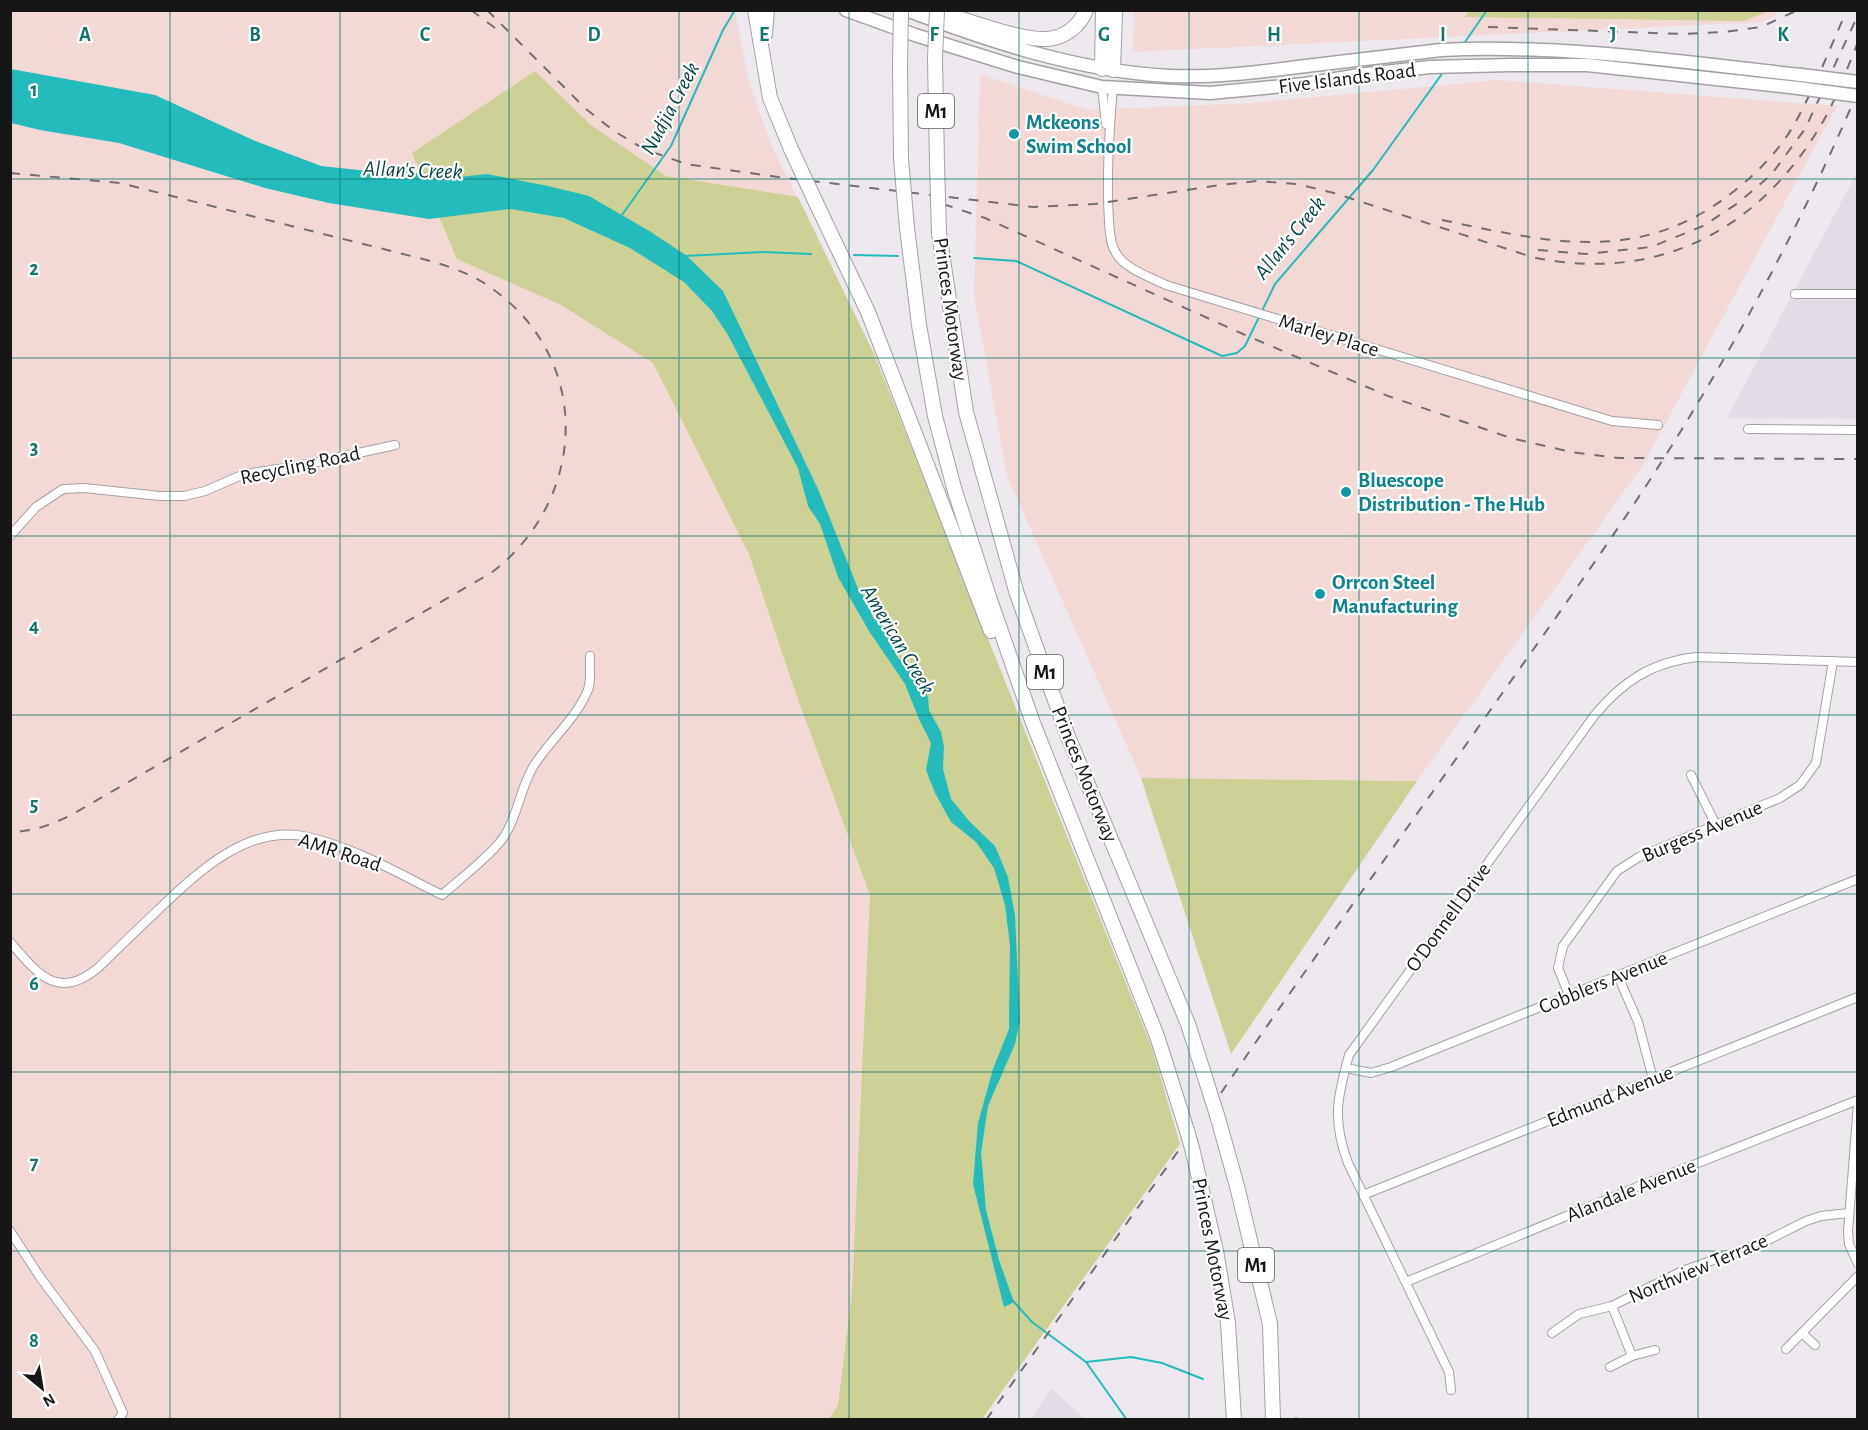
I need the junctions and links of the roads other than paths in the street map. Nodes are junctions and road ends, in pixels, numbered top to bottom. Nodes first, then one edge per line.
1 (755, 10) edge
2 (766, 10) edge
3 (846, 10) edge
4 (901, 10) edge
5 (906, 10) edge
6 (935, 10) edge
7 (1086, 10) edge
8 (1103, 10) edge
9 (1115, 10) edge
10 (764, 69) junction
11 (1108, 69) junction
12 (1857, 82) edge
13 (1107, 87) junction
14 (1857, 96) edge
15 (1795, 294) dead end
16 (1857, 294) edge
17 (1658, 425) dead end
18 (1748, 429) dead end
19 (1857, 430) edge
20 (395, 445) dead end
21 (10, 536) edge
22 (590, 656) dead end
23 (1833, 661) junction
24 (1857, 662) edge
25 (1033, 723) junction
26 (1691, 775) dead end
27 (1716, 825) junction
28 (1857, 879) edge
29 (10, 942) edge
30 (1618, 976) junction
31 (1569, 996) junction
32 (1857, 997) edge
33 (1346, 1068) junction
34 (1653, 1079) junction
35 (1857, 1101) edge
36 (1363, 1195) junction
37 (1849, 1213) junction
38 (10, 1231) edge
39 (1857, 1264) edge
40 (1857, 1276) edge
41 (1406, 1282) junction
42 (1612, 1306) junction
43 (1552, 1333) dead end
44 (1802, 1333) junction
45 (1815, 1345) dead end
46 (1786, 1349) dead end
47 (1655, 1350) dead end
48 (1632, 1356) junction
49 (1610, 1367) dead end
50 (1451, 1390) dead end
51 (118, 1419) edge
52 (1234, 1419) edge
53 (1273, 1419) edge

1 - 10 highway
2 - 10 highway
3 - 13 main road, Five Islands Road
4 - 25 highway, Princes Motorway / M1, bridge
5 - 11 main road, Five Islands Road
6 - 7 highway
6 - 53 highway, Princes Motorway / M1, bridge
8 - 11 highway
9 - 11 highway
10 - 25 highway, bridge
11 - 12 main road, Five Islands Road, bridge
11 - 13 main road
13 - 14 main road, Five Islands Road, bridge
13 - 17 street, Marley Place
15 - 16 street
18 - 19 street
20 - 21 street, Recycling Road
22 - 29 street, AMR Road
23 - 24 street, O'Donnell Drive
23 - 27 street, Burgess Avenue
23 - 33 street, O'Donnell Drive
25 - 52 highway, Princes Motorway / M1, bridge
26 - 27 street
27 - 31 street, Burgess Avenue
28 - 30 street, Cobblers Avenue
30 - 31 street, Cobblers Avenue
30 - 34 street
31 - 33 street, Cobblers Avenue
32 - 34 street, Edmund Avenue
33 - 36 street, O'Donnell Drive
34 - 36 street, Edmund Avenue
35 - 37 street
35 - 41 street, Alandale Avenue
36 - 41 street, O'Donnell Drive
37 - 39 street
37 - 42 street, Northview Terrace
38 - 51 street
40 - 44 street
41 - 50 street, O'Donnell Drive
42 - 43 street, Northview Terrace
42 - 48 street
44 - 45 street
44 - 46 street
47 - 48 street
48 - 49 street

